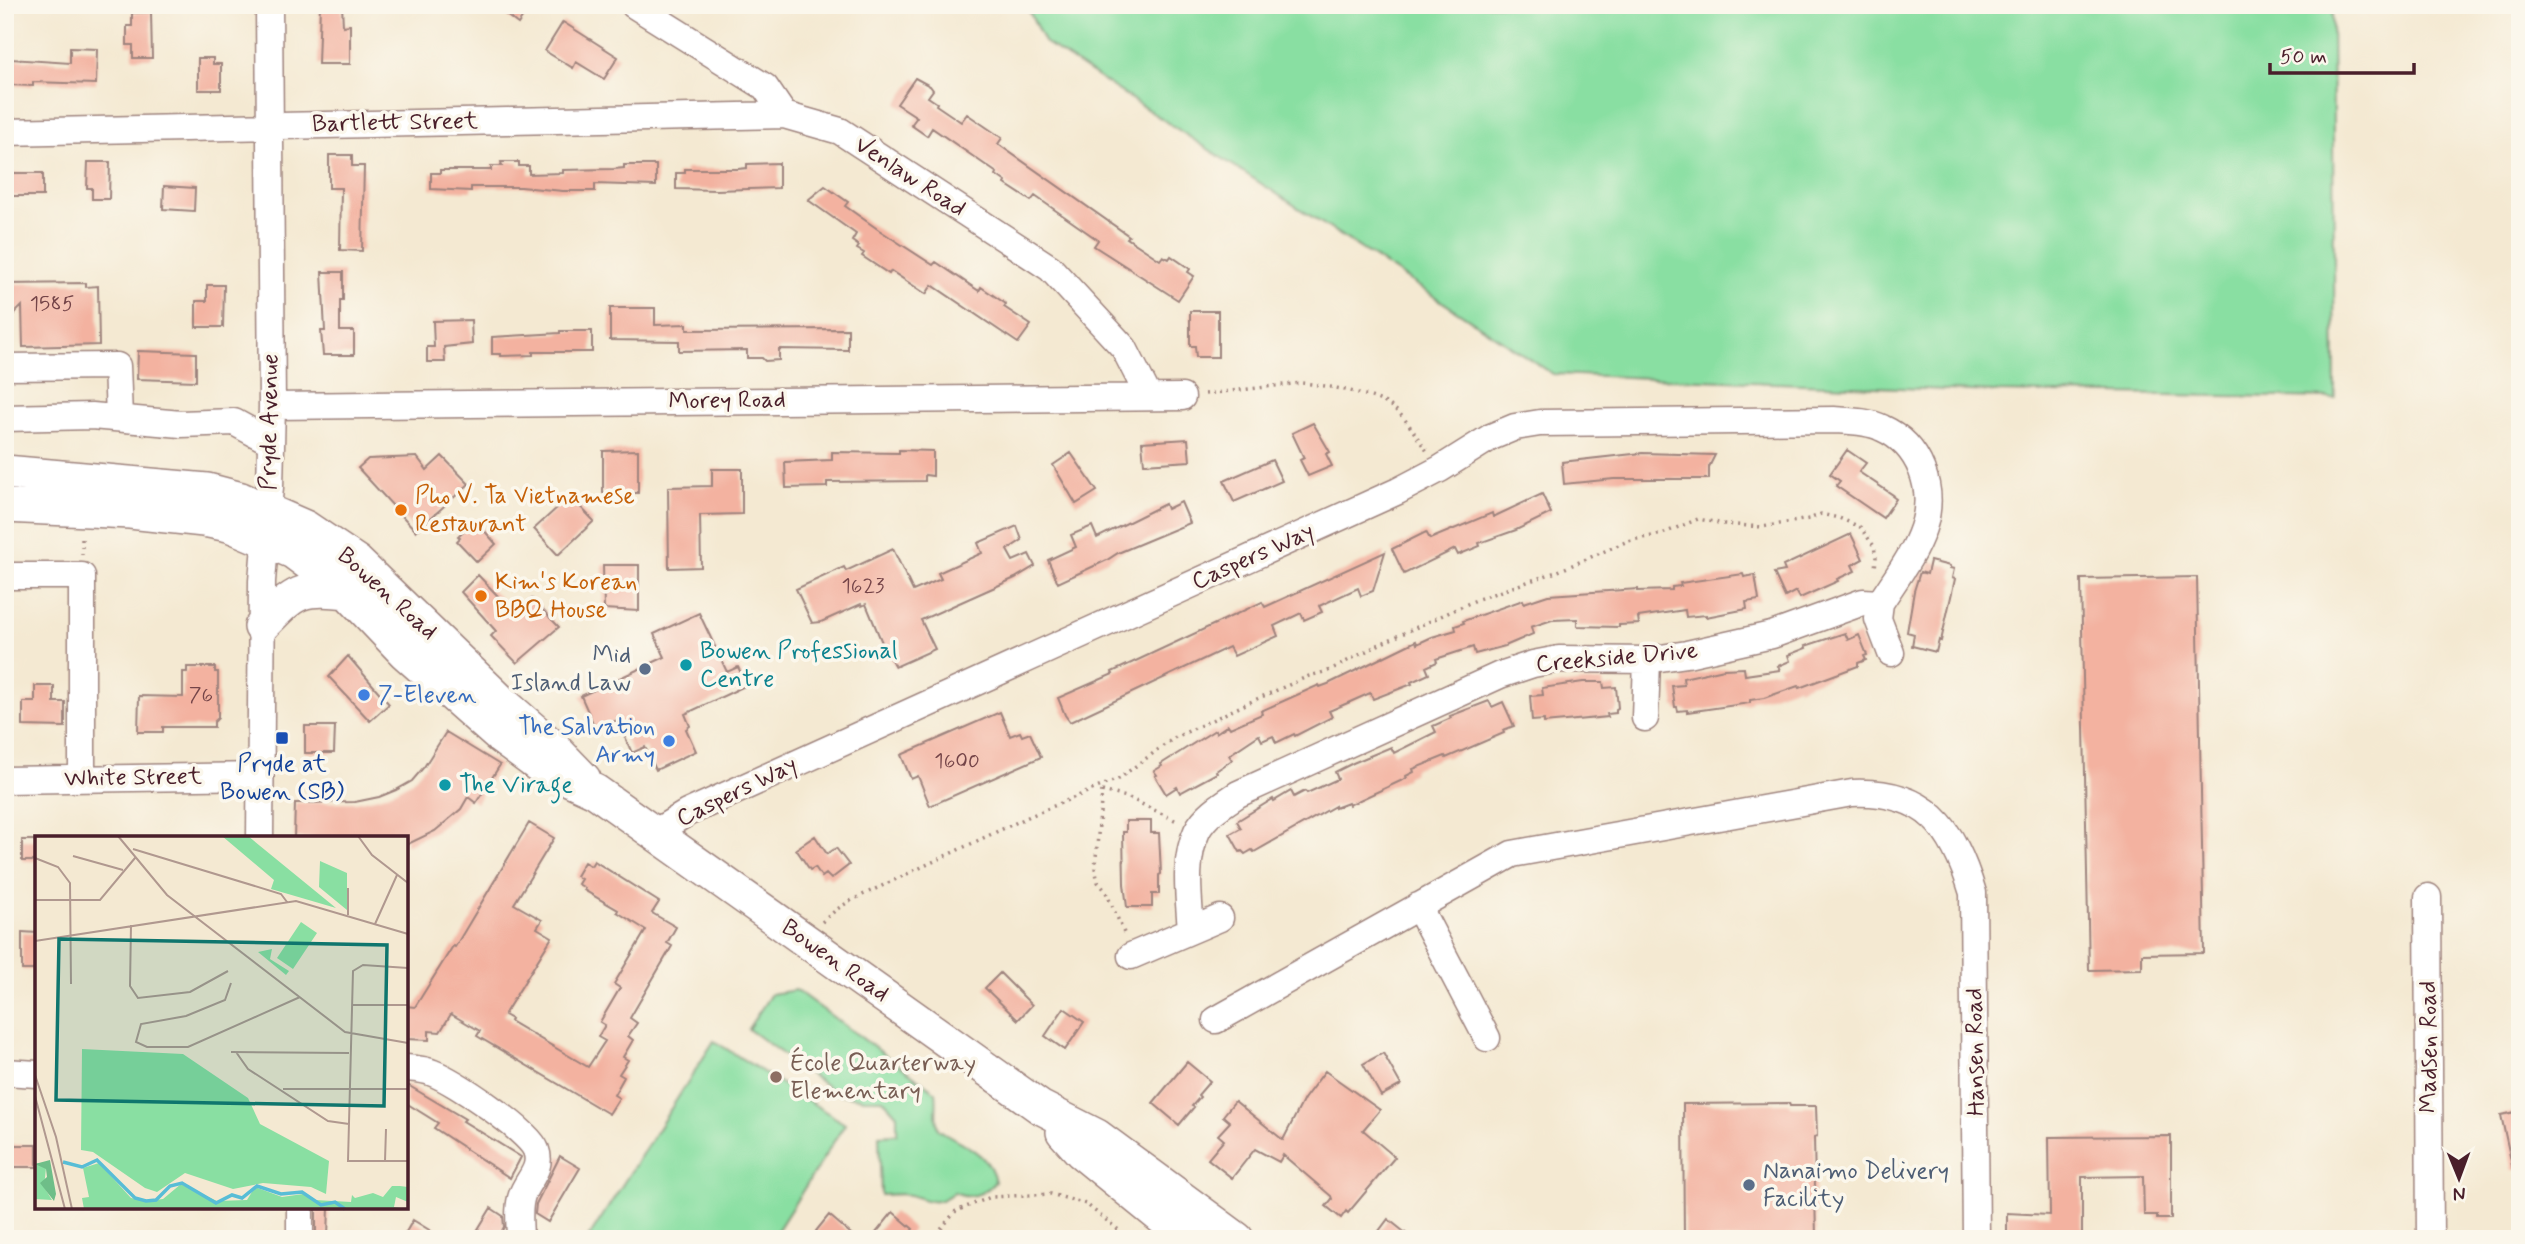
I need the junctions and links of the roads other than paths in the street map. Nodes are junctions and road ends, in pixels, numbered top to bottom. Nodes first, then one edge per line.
1 (269, 5) edge
2 (634, 5) edge
3 (784, 115) junction
4 (270, 126) junction
5 (5, 132) edge
6 (5, 367) edge
7 (1149, 397) junction
8 (1182, 397) road end
9 (272, 406) junction
10 (119, 417) junction
11 (5, 418) edge
12 (271, 442) junction
13 (5, 472) edge
14 (5, 506) edge
15 (267, 525) junction
16 (5, 576) edge
17 (347, 592) junction
18 (1880, 603) junction
19 (261, 627) junction
20 (1891, 653) dead end
21 (1647, 660) junction
22 (1645, 718) dead end
23 (260, 776) junction
24 (82, 779) junction
25 (5, 780) edge
26 (595, 791) junction
27 (654, 833) junction
28 (260, 836) edge
29 (2428, 897) dead end
30 (1418, 906) junction
31 (1220, 918) dead end
32 (1191, 930) junction
33 (1128, 945) road end
34 (1216, 1020) dead end
35 (1487, 1038) dead end
36 (408, 1068) edge
37 (5, 1072) edge
38 (35, 1074) edge
39 (1040, 1107) junction
40 (299, 1209) edge
41 (300, 1239) edge
42 (520, 1239) edge
43 (1188, 1239) edge
44 (1237, 1239) edge
45 (1976, 1239) edge
46 (2430, 1239) edge

1 - 4 street, Pryde Avenue
2 - 3 street
3 - 4 street, Bartlett Street
3 - 7 street, Venlaw Road
4 - 5 street, Bartlett Street
4 - 9 street, Pryde Avenue
6 - 10 street
7 - 8 street, Morey Road
7 - 9 street, Morey Road
9 - 12 street, Pryde Avenue
10 - 11 street
10 - 12 street
12 - 15 street, Pryde Avenue
13 - 15 main road, Bowen Road
14 - 15 main road, Bowen Road
15 - 17 main road, Bowen Road
15 - 19 street, Pryde Avenue
15 - 26 main road, Bowen Road
16 - 24 street
17 - 19 main road
17 - 26 main road, Bowen Road
18 - 20 street
18 - 21 street, Creekside Drive
18 - 27 street, Caspers Way
19 - 23 street, Pryde Avenue
21 - 22 street
21 - 32 street, Creekside Drive
23 - 24 street, White Street
23 - 28 street, Pryde Avenue
24 - 25 street, White Street
26 - 27 main road, Bowen Road
27 - 39 main road, Bowen Road
29 - 46 street, Madsen Road
30 - 34 street, Hansen Road
30 - 35 street
30 - 45 street, Hansen Road
31 - 32 street
32 - 33 street
36 - 42 street
37 - 38 street
39 - 43 main road, Bowen Road
39 - 44 main road, Bowen Road
40 - 41 street

